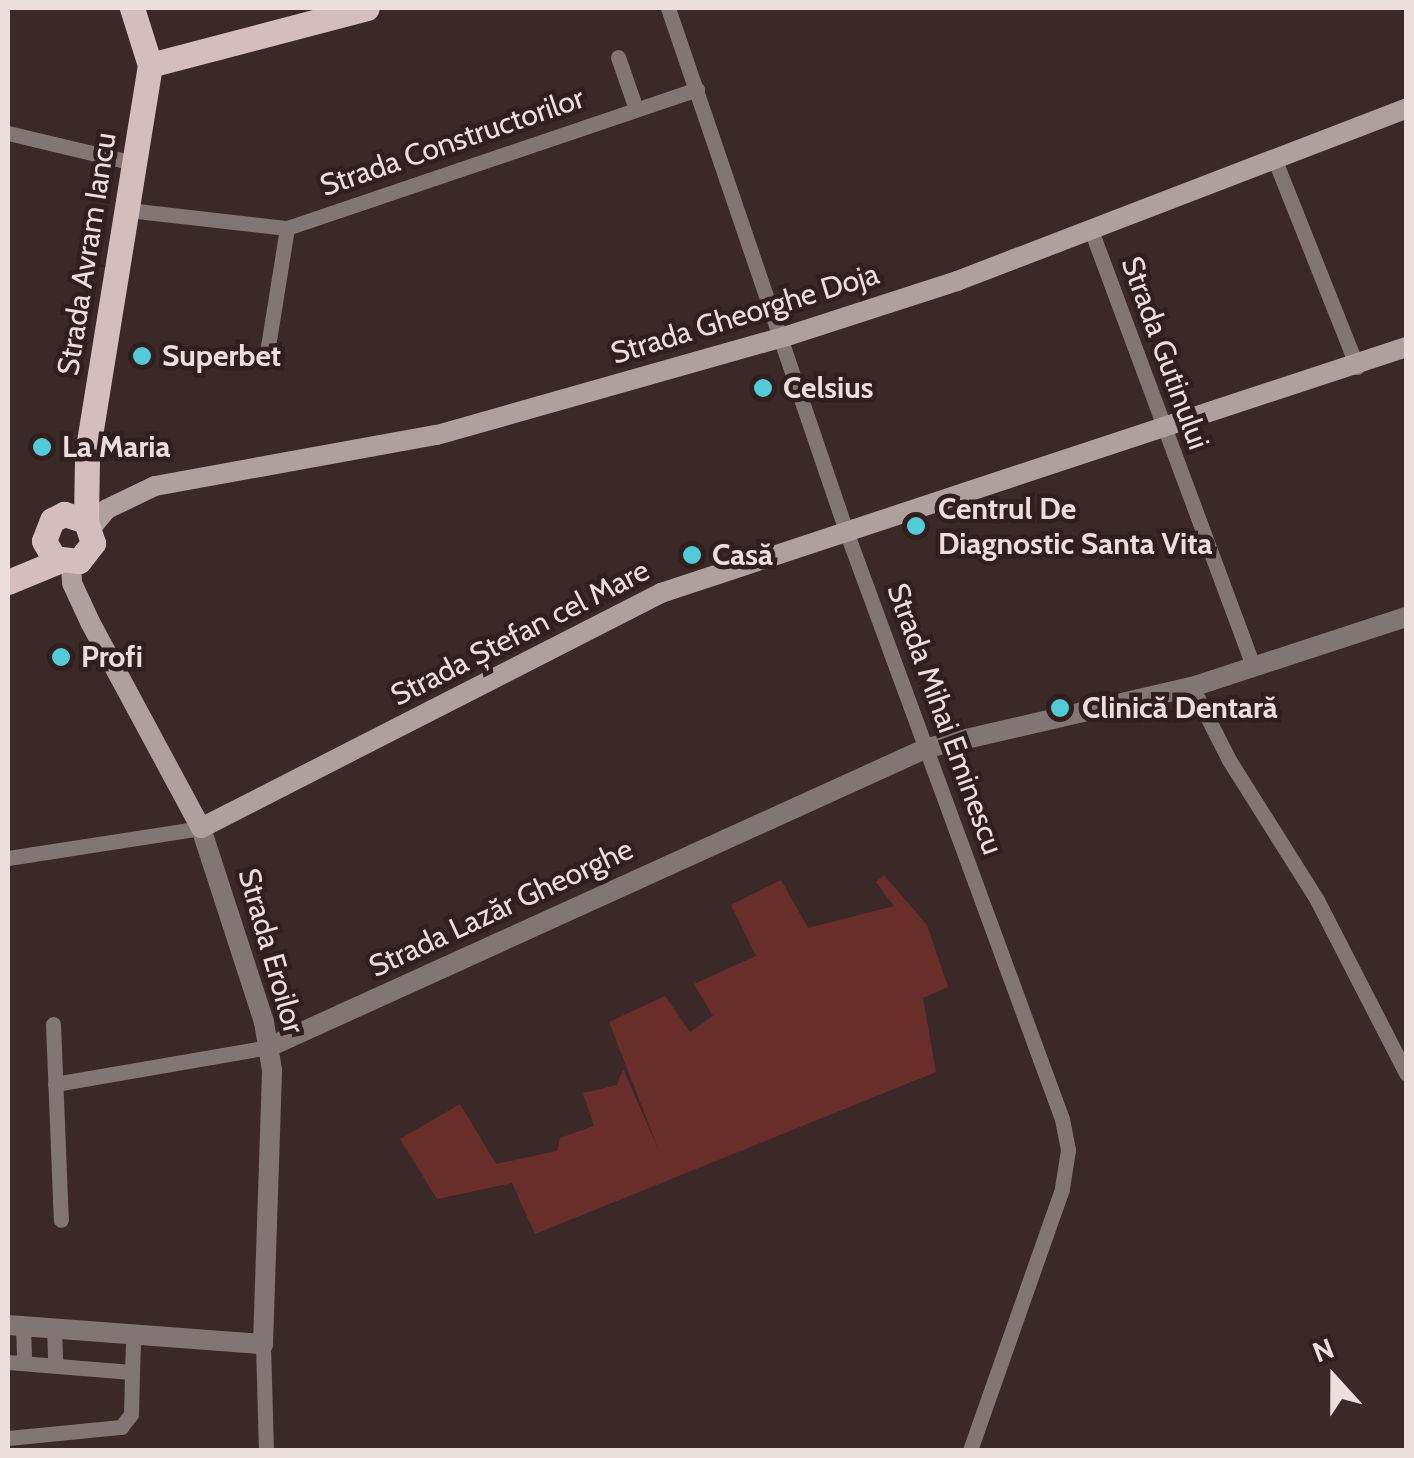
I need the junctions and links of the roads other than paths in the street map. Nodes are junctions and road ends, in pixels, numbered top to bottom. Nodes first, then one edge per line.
1 (132, 8) edge
2 (367, 8) edge
3 (668, 8) edge
4 (618, 57) dead end
5 (150, 65) junction
6 (697, 89) junction
7 (1406, 108) edge
8 (636, 109) junction
9 (8, 133) edge
10 (1274, 158) junction
11 (134, 163) junction
12 (128, 210) junction
13 (287, 228) junction
14 (1091, 230) junction
15 (784, 337) junction
16 (1406, 347) edge
17 (266, 358) dead end
18 (1357, 368) junction
19 (1164, 427) junction
20 (87, 454) junction
21 (88, 524) junction
22 (49, 525) junction
23 (846, 531) junction
24 (65, 562) junction
25 (8, 567) edge
26 (8, 582) edge
27 (1406, 617) edge
28 (1252, 664) junction
29 (1192, 687) junction
30 (927, 748) junction
31 (202, 828) junction
32 (8, 858) edge
33 (52, 1024) dead end
34 (269, 1047) junction
35 (1406, 1073) edge
36 (55, 1084) junction
37 (61, 1220) dead end
38 (16, 1326) edge
39 (54, 1328) junction
40 (132, 1334) junction
41 (264, 1344) junction
42 (16, 1363) edge
43 (55, 1365) junction
44 (132, 1372) junction
45 (8, 1438) edge
46 (266, 1450) edge
47 (970, 1450) edge

1 - 5 main road
2 - 5 main road
3 - 6 street, Strada Mihai Eminescu
4 - 8 street
5 - 11 main road, Strada Avram Iancu
6 - 8 street, Strada Constructorilor
6 - 15 street, Strada Mihai Eminescu
7 - 10 main road, Strada Gheorghe Doja
8 - 13 street, Strada Constructorilor
9 - 11 street
10 - 14 main road, Strada Gheorghe Doja
10 - 18 street
11 - 12 main road, Strada Avram Iancu
12 - 13 street, Strada Constructorilor
12 - 20 main road, Strada Avram Iancu
13 - 17 street
14 - 15 main road, Strada Gheorghe Doja
14 - 19 street, Strada Gutinului
15 - 21 main road, Strada Gheorghe Doja
15 - 23 street, Strada Mihai Eminescu
16 - 18 main road, Strada Ștefan cel Mare
18 - 19 main road, Strada Ștefan cel Mare
19 - 23 main road, Strada Ștefan cel Mare
19 - 28 street, Strada Gutinului
20 - 21 main road, Strada Avram Iancu
20 - 22 main road, Strada Avram Iancu
21 - 22 main road
21 - 24 main road
22 - 24 main road
22 - 25 main road, Strada Avram Iancu
23 - 30 street, Strada Mihai Eminescu
23 - 31 main road, Strada Ștefan cel Mare
24 - 26 main road
24 - 31 main road, Strada Eroilor
27 - 28 street, Strada Lazăr Gheorghe
28 - 29 street, Strada Lazăr Gheorghe
29 - 30 street, Strada Lazăr Gheorghe
29 - 35 street
30 - 34 street, Strada Lazăr Gheorghe
30 - 47 street, Strada Mihai Eminescu
31 - 32 street, Strada Ștefan cel Mare
31 - 34 street, Strada Eroilor
33 - 36 street
34 - 36 street, Strada Lazăr Gheorghe
34 - 41 street, Strada Eroilor
36 - 37 street
38 - 39 street
38 - 42 street
39 - 40 street
39 - 43 street
40 - 41 street
40 - 44 street
41 - 46 street, Strada Eroilor
42 - 43 street
43 - 44 street
44 - 45 street

